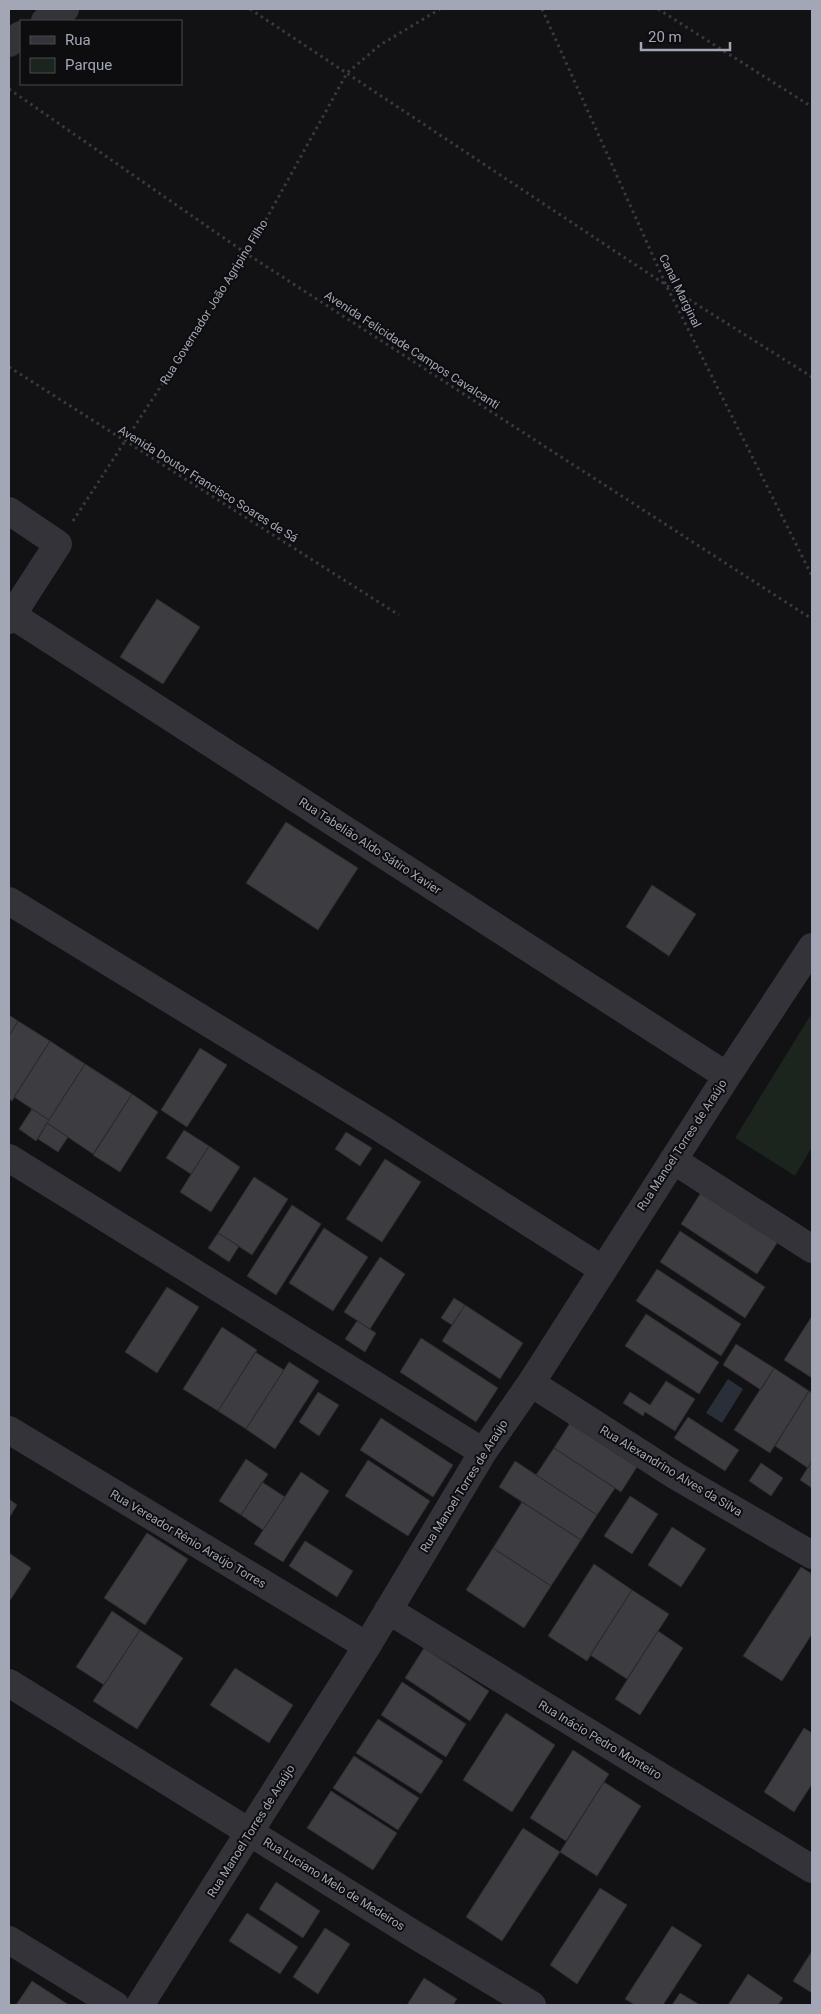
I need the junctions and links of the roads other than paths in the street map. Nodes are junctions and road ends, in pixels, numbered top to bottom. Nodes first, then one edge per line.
1 (65, 9) edge
2 (46, 20) edge
3 (20, 36) edge
4 (9, 43) edge
5 (9, 511) edge
6 (11, 618) edge
7 (9, 902) edge
8 (812, 947) edge
9 (727, 1076) junction
10 (9, 1158) edge
11 (673, 1160) junction
12 (812, 1249) edge
13 (602, 1269) junction
14 (531, 1383) junction
15 (9, 1430) edge
16 (483, 1452) junction
17 (812, 1555) edge
18 (388, 1610) junction
19 (367, 1646) junction
20 (9, 1683) edge
21 (250, 1832) junction
22 (812, 1869) edge
23 (9, 1940) edge
24 (115, 2005) edge
25 (140, 2005) edge
26 (532, 2005) edge

1 - 2 street
3 - 4 street
5 - 6 street
6 - 9 street, Rua Tabelião Aldo Sátiro Xavier
7 - 13 street
8 - 9 street, Rua Manoel Torres de Araújo
9 - 11 street, Rua Manoel Torres de Araújo
10 - 16 street
11 - 12 street
11 - 13 street, Rua Manoel Torres de Araújo
13 - 14 street, Rua Manoel Torres de Araújo
14 - 16 street, Rua Manoel Torres de Araújo
14 - 17 street, Rua Alexandrino Alves da Silva
15 - 19 street, Rua Vereador Rênio Araújo Torres
16 - 18 street, Rua Manoel Torres de Araújo
18 - 19 street, Rua Manoel Torres de Araújo
18 - 22 street, Rua Inácio Pedro Monteiro
19 - 21 street, Rua Manoel Torres de Araújo
20 - 21 street, Rua Luciano Melo de Medeiros
21 - 25 street, Rua Manoel Torres de Araújo
21 - 26 street, Rua Luciano Melo de Medeiros
23 - 24 street

